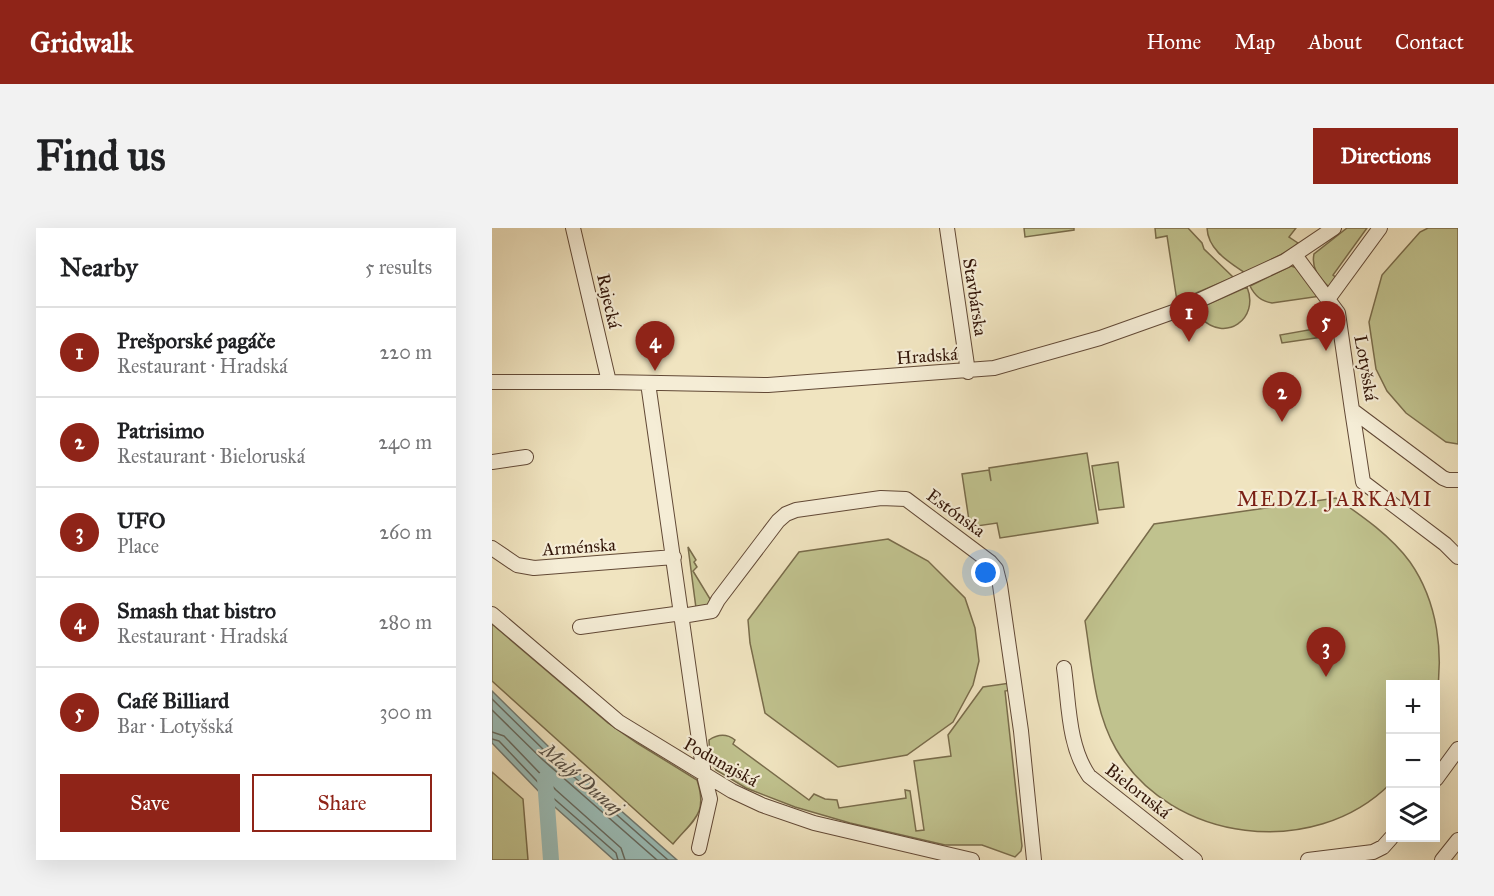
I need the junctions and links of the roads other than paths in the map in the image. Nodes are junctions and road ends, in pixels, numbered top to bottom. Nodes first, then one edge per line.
1 (573, 228) edge
2 (947, 228) edge
3 (1334, 228) edge
4 (1380, 228) edge
5 (1295, 255) junction
6 (1328, 299) junction
7 (968, 372) junction
8 (492, 382) edge
9 (609, 382) junction
10 (648, 383) junction
11 (1352, 410) junction
12 (526, 457) dead end
13 (492, 462) edge
14 (1458, 480) edge
15 (492, 548) edge
16 (674, 557) junction
17 (1458, 557) edge
18 (492, 614) edge
19 (682, 614) junction
20 (580, 627) dead end
21 (1064, 668) dead end
22 (1458, 749) edge
23 (1440, 774) edge
24 (704, 775) junction
25 (1458, 840) edge
26 (1386, 842) edge
27 (699, 848) dead end
28 (972, 860) edge
29 (1034, 860) edge
30 (1195, 860) edge
31 (1308, 860) edge
32 (1442, 860) edge

1 - 9 street, Rajecká
2 - 7 street, Stavbárska
3 - 5 street, Hradská
4 - 6 street
5 - 6 street, Lotyšská
5 - 7 street, Hradská
6 - 11 street, Lotyšská
7 - 10 street, Hradská
8 - 9 street, Hradská
9 - 10 street, Hradská
10 - 16 street
11 - 14 street, Lotyšská
11 - 17 street
12 - 13 street
15 - 16 street, Arménska
16 - 19 street
18 - 24 street, Podunajská
19 - 20 street, Estónska
19 - 24 street
19 - 29 street, Estónska
21 - 30 street, Bieloruská
22 - 23 street
24 - 27 street
24 - 28 street, Podunajská
25 - 32 street
26 - 31 street

